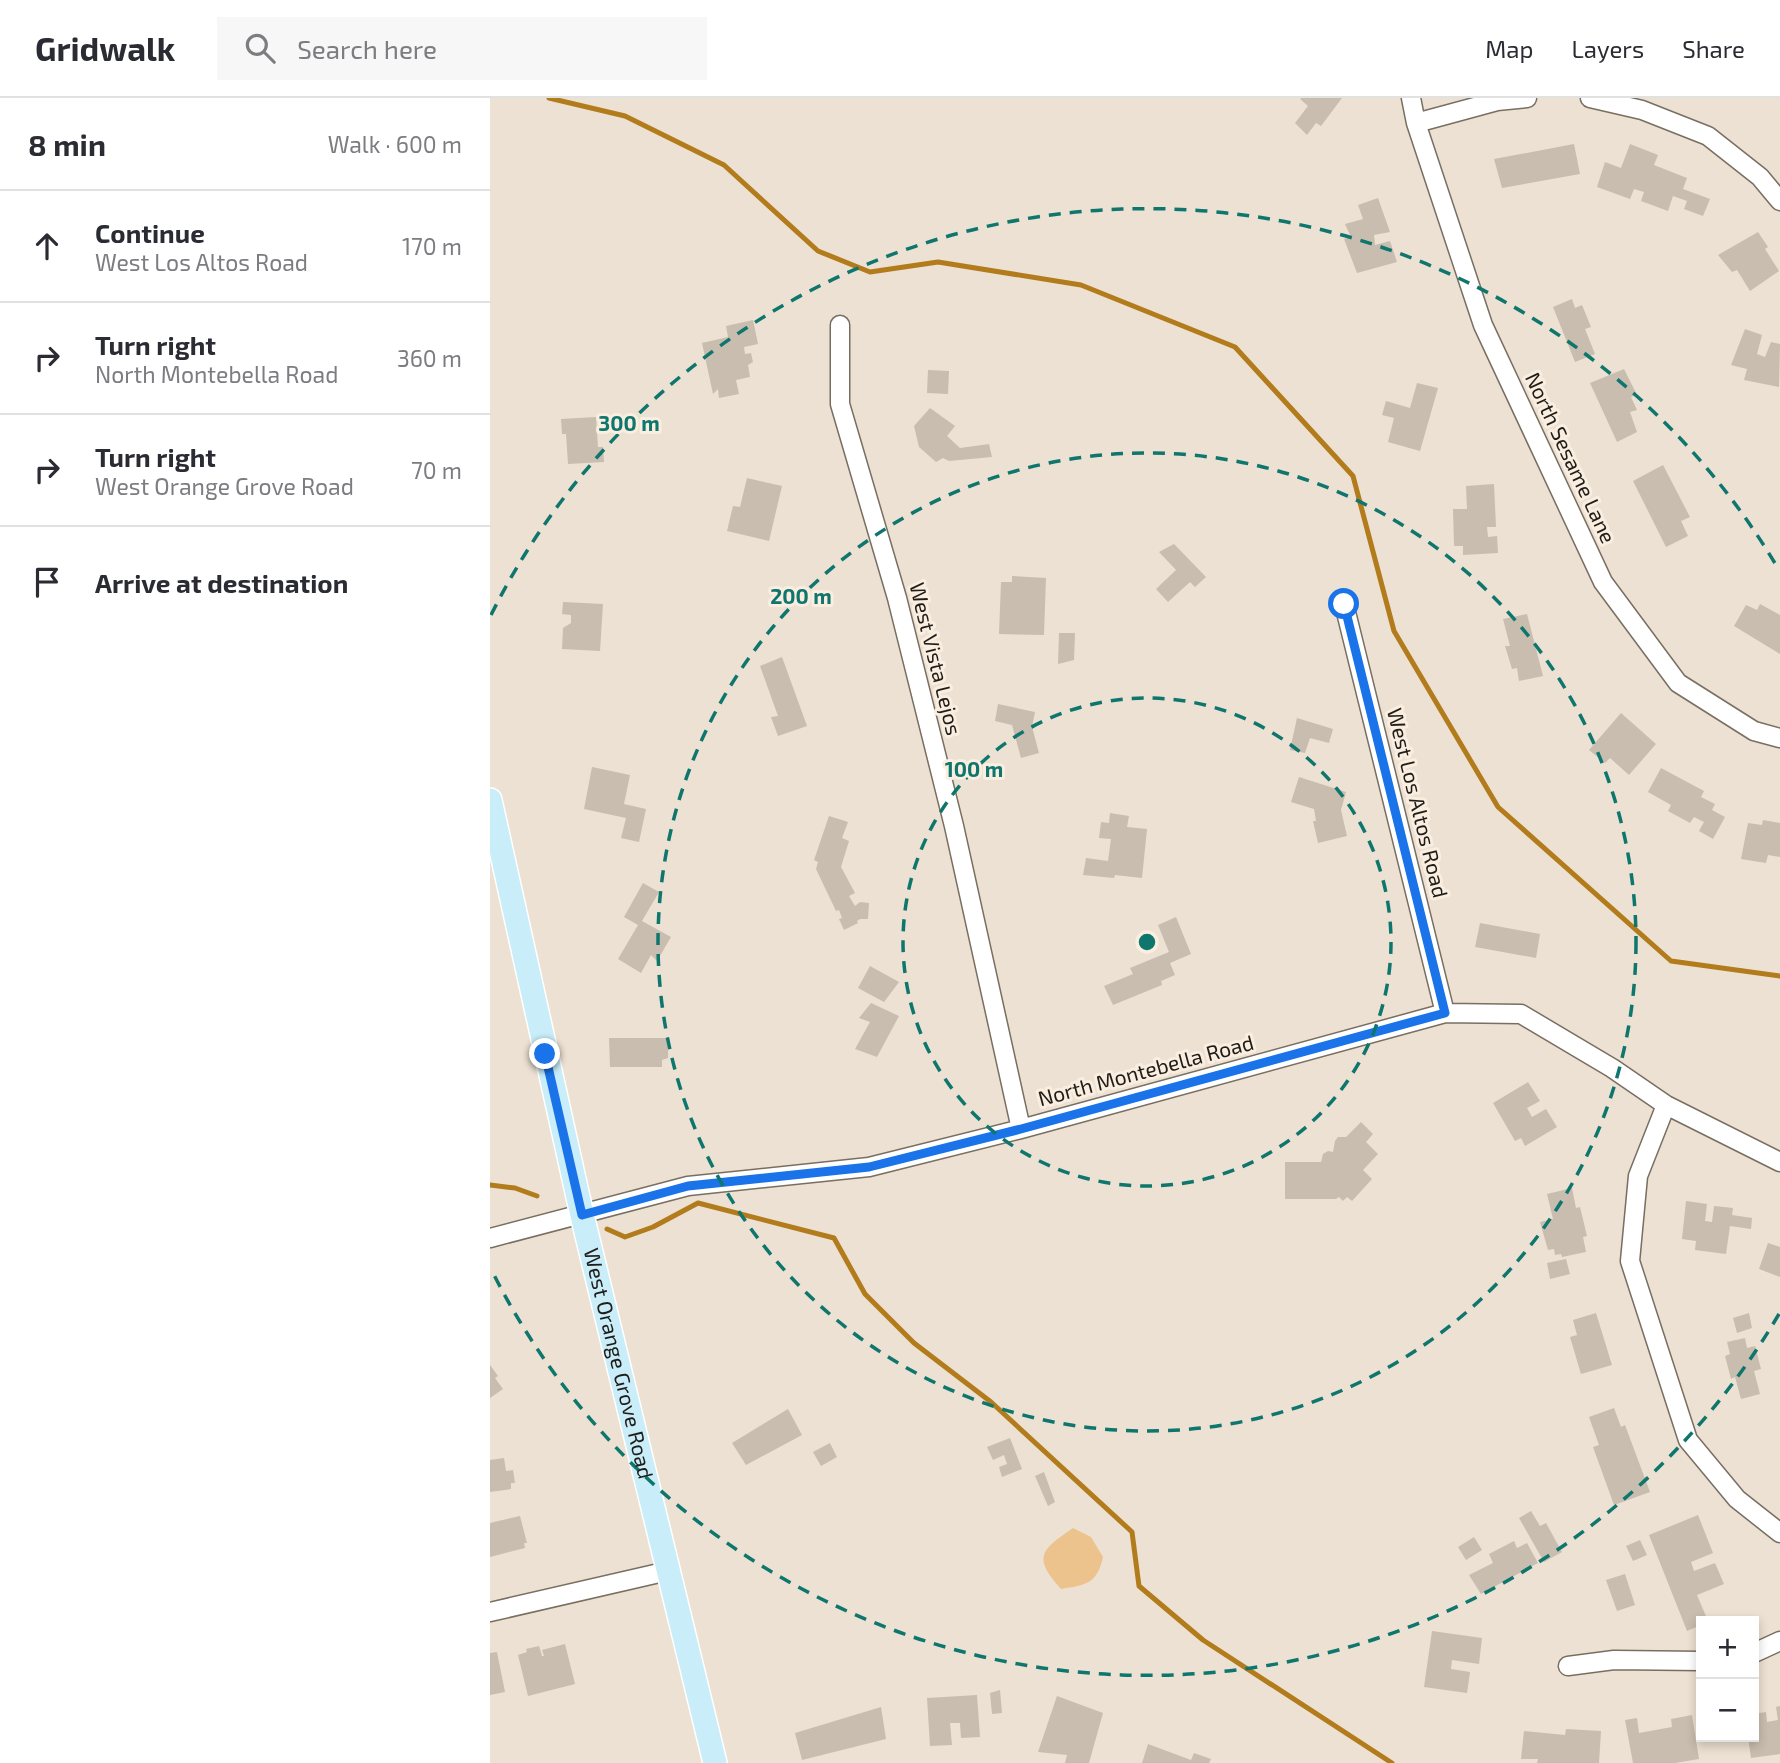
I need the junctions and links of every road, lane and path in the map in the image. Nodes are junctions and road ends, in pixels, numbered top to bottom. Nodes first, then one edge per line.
1 (1411, 98) edge
2 (1527, 98) edge
3 (1590, 98) edge
4 (1416, 123) junction
5 (1780, 201) edge
6 (840, 325) dead end
7 (1344, 604) dead end
8 (1780, 738) edge
9 (490, 800) edge
10 (1445, 1013) junction
11 (1666, 1105) junction
12 (1021, 1129) junction
13 (1780, 1162) edge
14 (582, 1215) junction
15 (490, 1238) edge
16 (1780, 1534) edge
17 (668, 1571) junction
18 (490, 1612) edge
19 (1780, 1640) edge
20 (1759, 1650) edge
21 (1696, 1661) edge
22 (1568, 1666) dead end
23 (715, 1763) edge

1 - 4 street, North Sesame Lane
2 - 4 street
3 - 5 street
4 - 8 street, North Sesame Lane
6 - 12 street, West Vista Lejos
7 - 10 street, West Los Altos Road
9 - 14 main road, West Orange Grove Road
10 - 11 street, North Montebella Road
10 - 12 street, North Montebella Road
11 - 13 street, North Montebella Road
11 - 16 street
12 - 14 street, North Montebella Road
14 - 15 street, North Montebella Road
14 - 17 main road, West Orange Grove Road
17 - 18 street
17 - 23 main road, West Orange Grove Road
19 - 20 street
21 - 22 street

